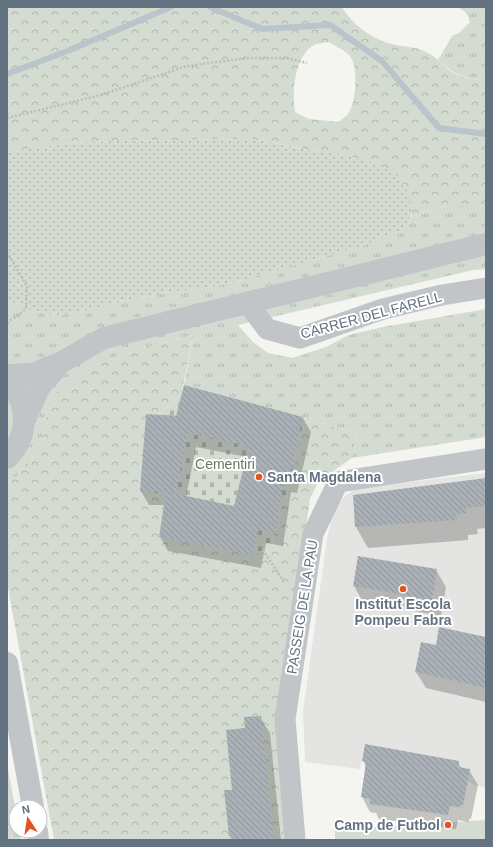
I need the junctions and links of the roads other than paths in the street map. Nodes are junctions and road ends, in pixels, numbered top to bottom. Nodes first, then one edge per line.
1 (486, 244) edge
2 (486, 288) edge
3 (247, 302) junction
4 (60, 362) junction
5 (7, 376) edge
6 (7, 381) edge
7 (25, 419) junction
8 (7, 458) edge
9 (486, 459) edge
10 (7, 663) edge
11 (32, 799) edge
12 (295, 840) edge

1 - 3 street
2 - 3 street, CARRER DEL FARELL
3 - 4 street
4 - 5 street
4 - 7 street
6 - 7 street
7 - 8 street
9 - 12 street, PASSEIG DE LA PAU
10 - 11 street

